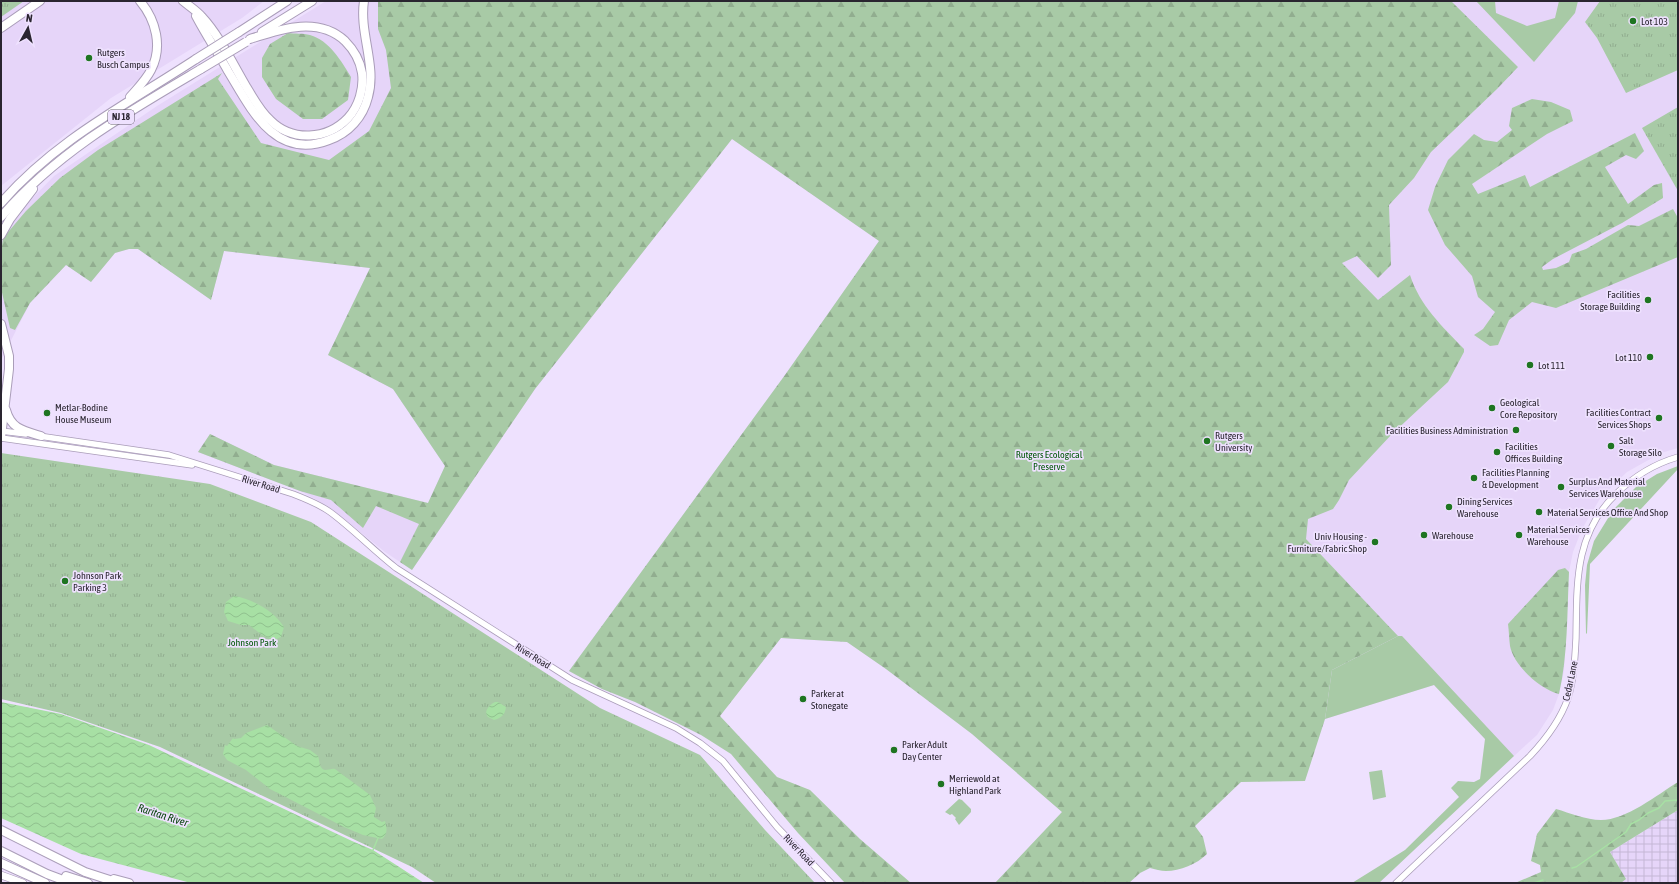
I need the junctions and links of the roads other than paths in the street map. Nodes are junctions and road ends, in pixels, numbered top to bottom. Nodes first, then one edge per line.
1 (40, 1) edge
2 (140, 1) edge
3 (183, 1) edge
4 (287, 1) edge
5 (312, 1) edge
6 (364, 1) edge
7 (192, 8) junction
8 (1, 28) edge
9 (248, 40) junction
10 (123, 105) junction
11 (54, 164) junction
12 (1, 203) edge
13 (1, 217) edge
14 (1, 235) edge
15 (1, 324) edge
16 (5, 408) junction
17 (1, 434) edge
18 (41, 436) junction
19 (1678, 457) edge
20 (206, 467) junction
21 (1, 830) edge
22 (1, 852) edge
23 (18, 861) junction
24 (1, 863) edge
25 (85, 872) junction
26 (1, 875) edge
27 (22, 883) edge
28 (46, 883) edge
29 (71, 883) edge
30 (88, 883) edge
31 (119, 883) edge
32 (129, 883) edge
33 (831, 883) edge
34 (1396, 883) edge

1 - 8 highway
2 - 10 highway
3 - 7 highway
4 - 10 highway, NJ 18, bridge
5 - 9 highway, NJ 18
6 - 7 highway
7 - 9 highway
9 - 11 highway, NJ 18, bridge
10 - 12 highway, NJ 18
11 - 13 highway, NJ 18
11 - 14 highway
15 - 16 highway
16 - 17 highway
16 - 18 highway
17 - 18 street, River Road
17 - 20 street, River Road
18 - 20 street, River Road
19 - 34 street, Cedar Lane
20 - 33 street, River Road
21 - 25 highway
22 - 23 highway
23 - 29 highway
23 - 30 highway
24 - 28 highway
25 - 31 highway
25 - 32 highway
26 - 27 main road

